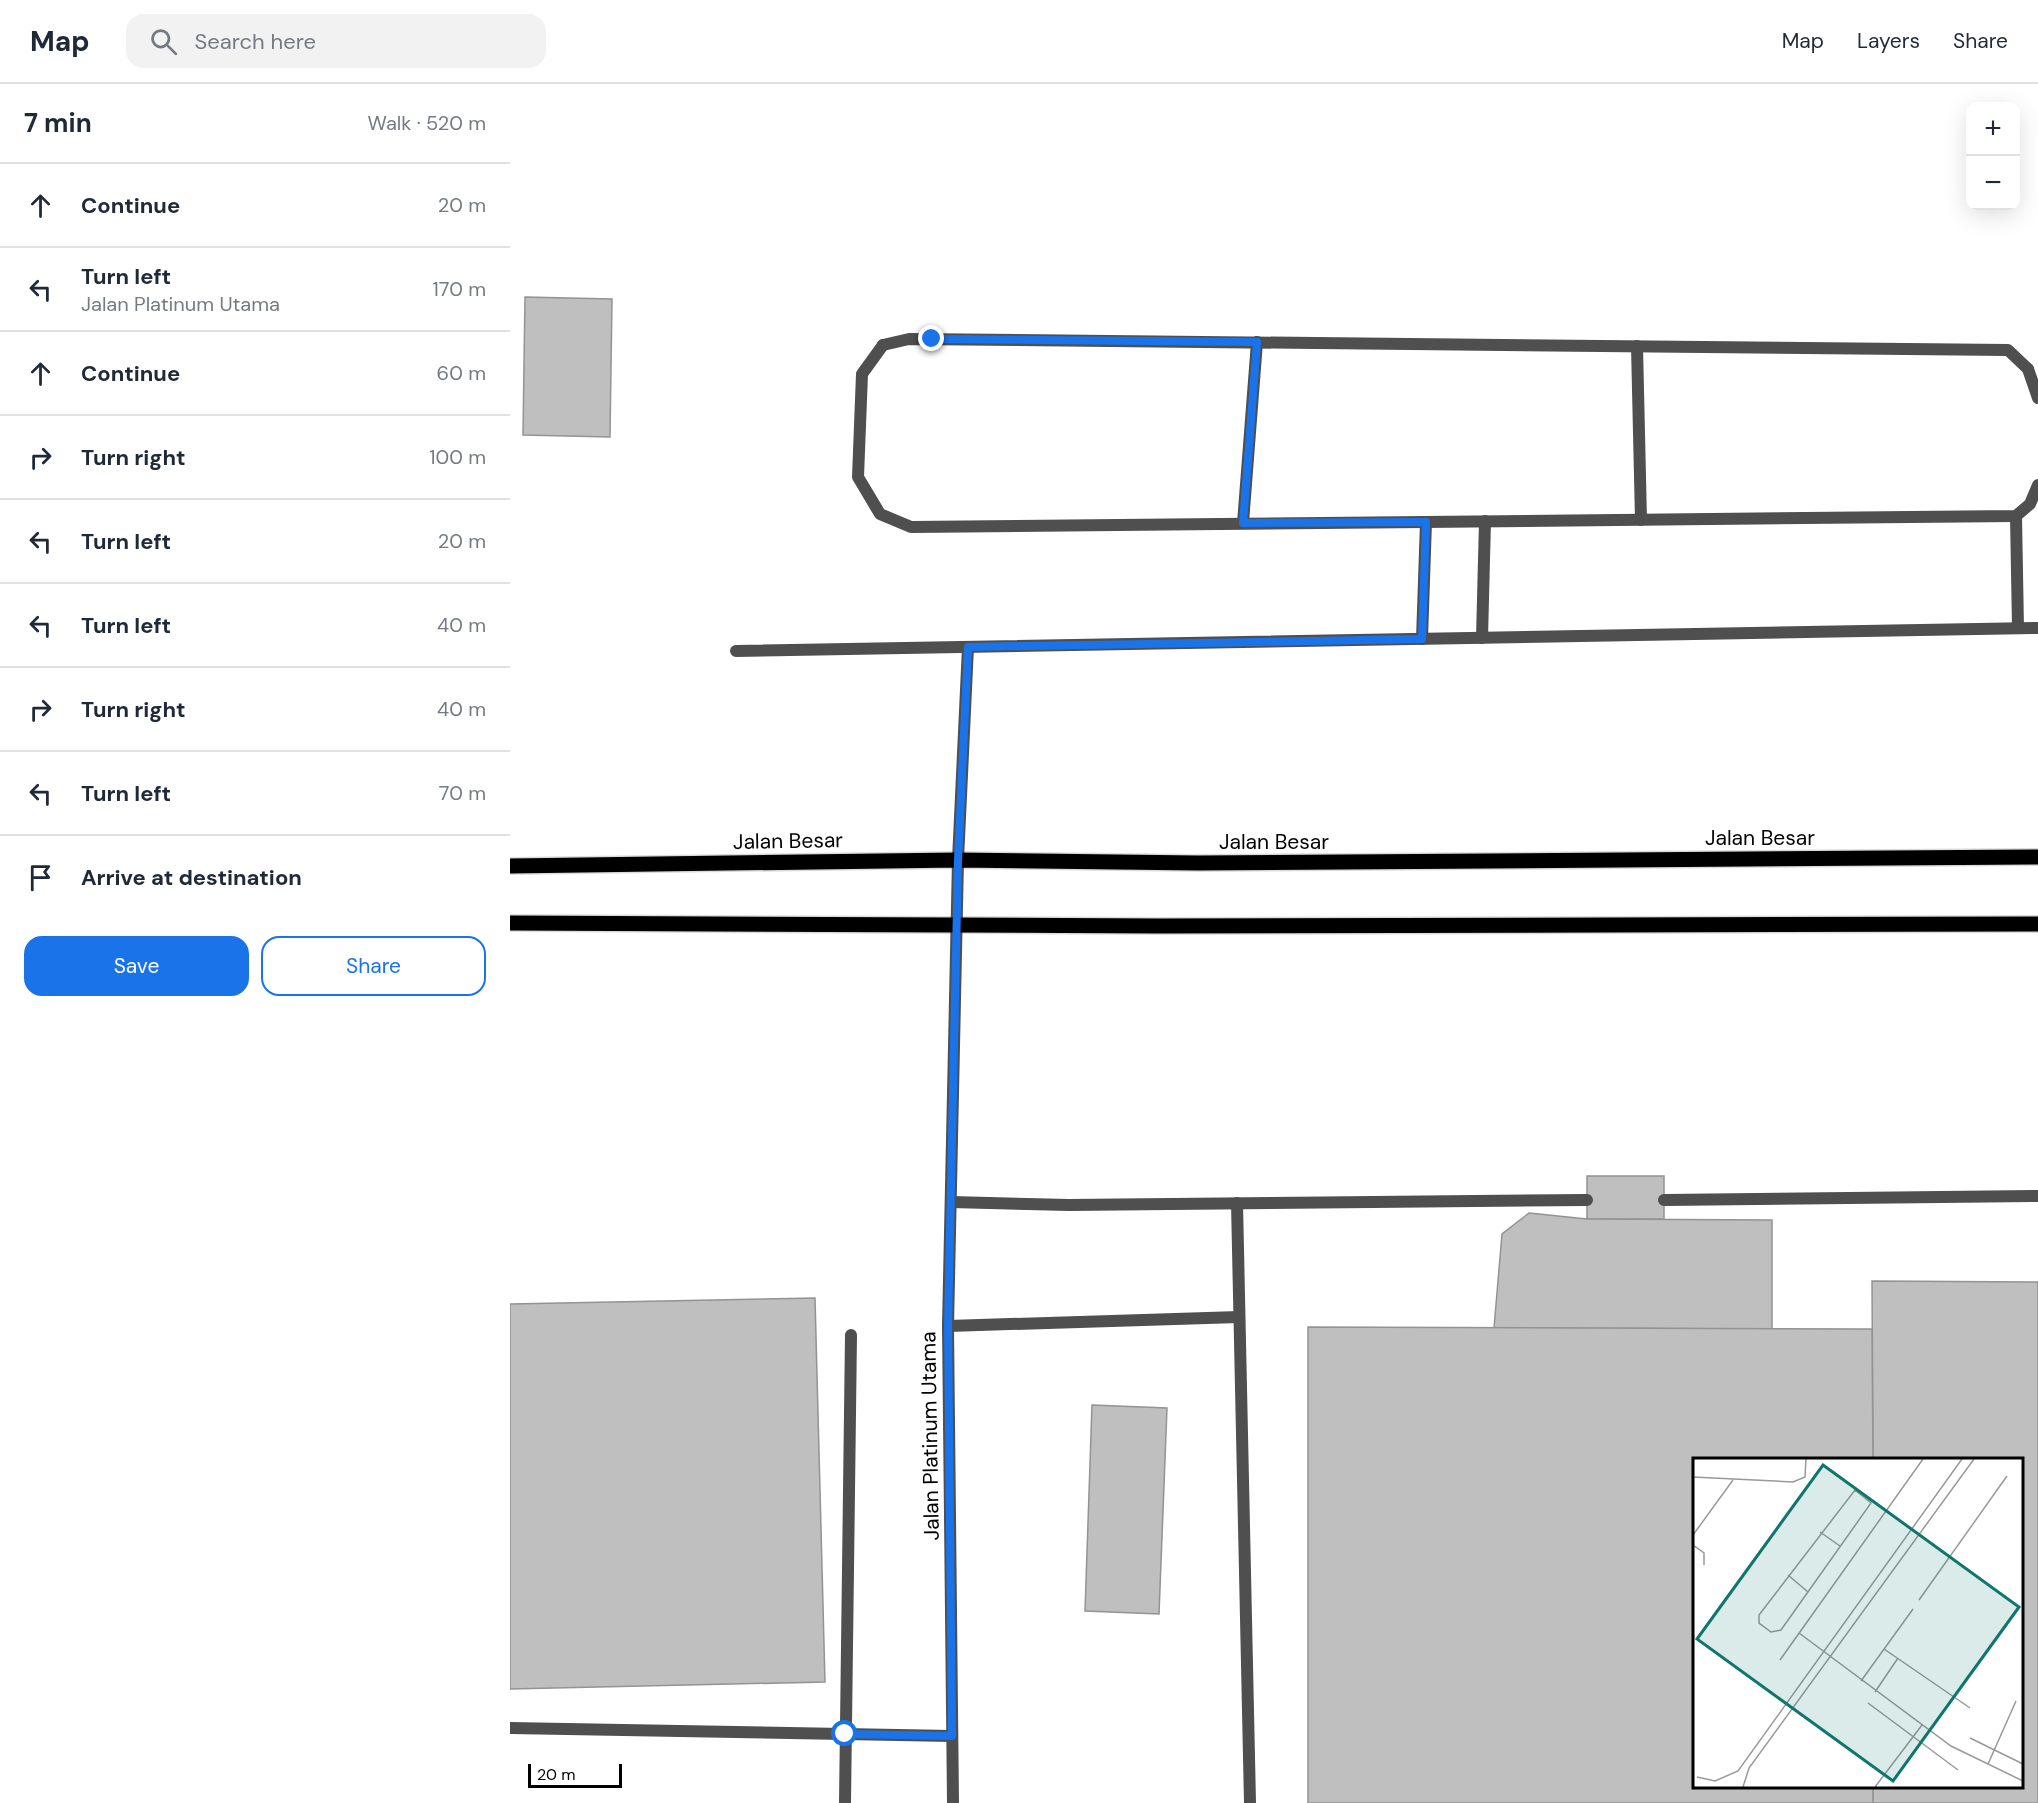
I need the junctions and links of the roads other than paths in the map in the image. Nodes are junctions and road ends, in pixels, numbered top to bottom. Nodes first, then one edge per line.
1 (1257, 342) junction
2 (1636, 346) junction
3 (2038, 398) edge
4 (2038, 484) edge
5 (2016, 516) junction
6 (1641, 520) junction
7 (1485, 521) junction
8 (1426, 522) junction
9 (1243, 523) junction
10 (2018, 628) junction
11 (2038, 628) edge
12 (1482, 638) junction
13 (1422, 639) junction
14 (968, 647) junction
15 (736, 651) dead end
16 (2038, 857) edge
17 (958, 860) junction
18 (510, 866) edge
19 (510, 923) edge
20 (2038, 924) edge
21 (957, 925) junction
22 (2038, 1196) edge
23 (1587, 1200) dead end
24 (1664, 1200) dead end
25 (951, 1202) junction
26 (1236, 1203) junction
27 (1239, 1317) junction
28 (948, 1326) junction
29 (851, 1335) dead end
30 (510, 1728) edge
31 (845, 1734) junction
32 (952, 1736) junction
33 (845, 1803) edge
34 (953, 1803) edge
35 (1250, 1803) edge

1 - 2 street
1 - 9 street
1 - 9 street
2 - 3 street
2 - 6 street
4 - 5 street
5 - 6 street
5 - 10 street
6 - 7 street
7 - 8 street
7 - 12 street
8 - 9 street
8 - 13 street
10 - 11 street
10 - 12 street
12 - 13 street
13 - 14 street
14 - 15 street
14 - 17 street, Jalan Platinum Utama
16 - 17 main road, Jalan Besar
17 - 18 main road, Jalan Besar
17 - 21 street, Jalan Platinum Utama
19 - 21 main road
20 - 21 main road
21 - 25 street, Jalan Platinum Utama
22 - 24 street
23 - 26 street
25 - 26 street
25 - 28 street, Jalan Platinum Utama
26 - 27 street
27 - 28 street
27 - 35 street
28 - 32 street, Jalan Platinum Utama
29 - 31 street
30 - 31 street
31 - 32 street
31 - 33 street
32 - 34 street, Jalan Platinum Utama

